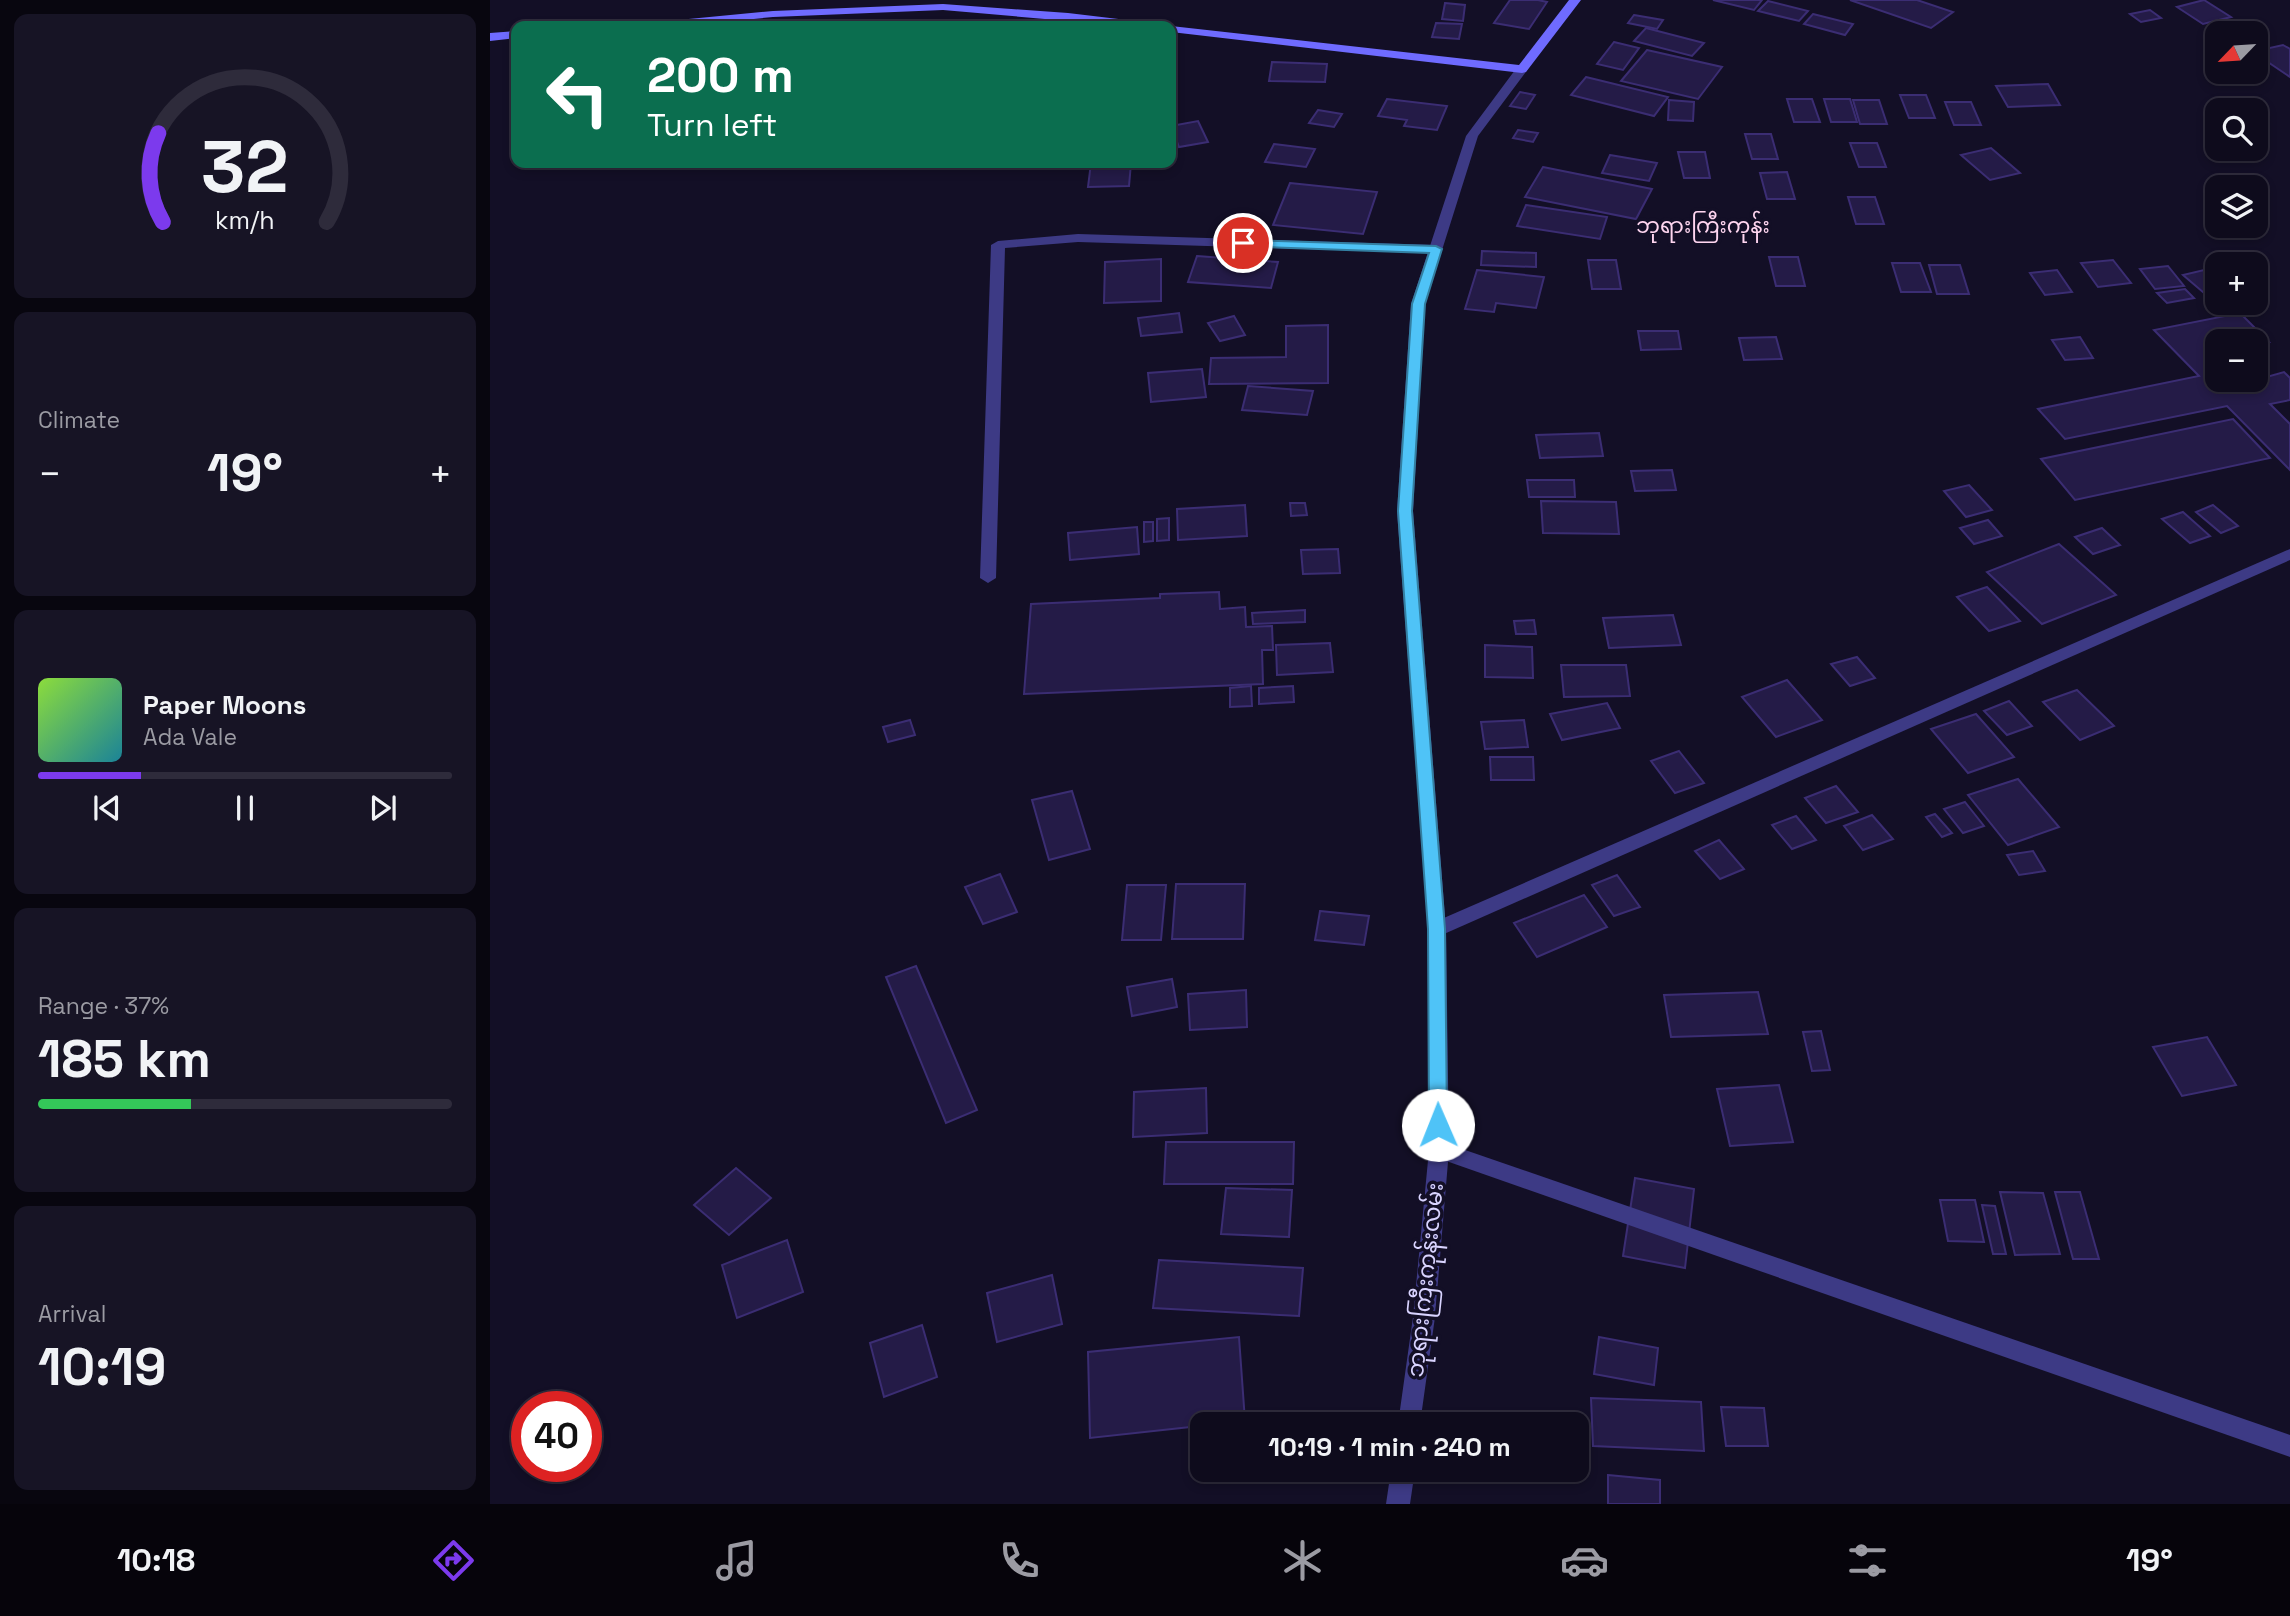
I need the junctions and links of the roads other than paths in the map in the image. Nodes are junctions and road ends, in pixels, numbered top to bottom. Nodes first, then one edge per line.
1 (1575, 0) edge
2 (700, 21) edge
3 (1110, 21) edge
4 (1176, 30) edge
5 (511, 35) edge
6 (490, 37) edge
7 (1522, 69) junction
8 (1436, 249) junction
9 (2290, 554) edge
10 (988, 578) dead end
11 (1437, 929) junction
12 (1438, 1150) junction
13 (1411, 1412) edge
14 (2290, 1446) edge
15 (1401, 1482) edge
16 (1398, 1504) edge

1 - 7 main road
2 - 3 main road
4 - 7 main road
5 - 6 main road
7 - 8 street, ဘုရားကြီးကုန်းလမ်း
8 - 10 street
8 - 11 street, ဘုရားကြီးကုန်းလမ်း
9 - 11 street
11 - 12 street, ဘုရားကြီးကုန်းလမ်း
12 - 13 street, ဘုရားကြီးကုန်းလမ်း
12 - 14 street
15 - 16 street

